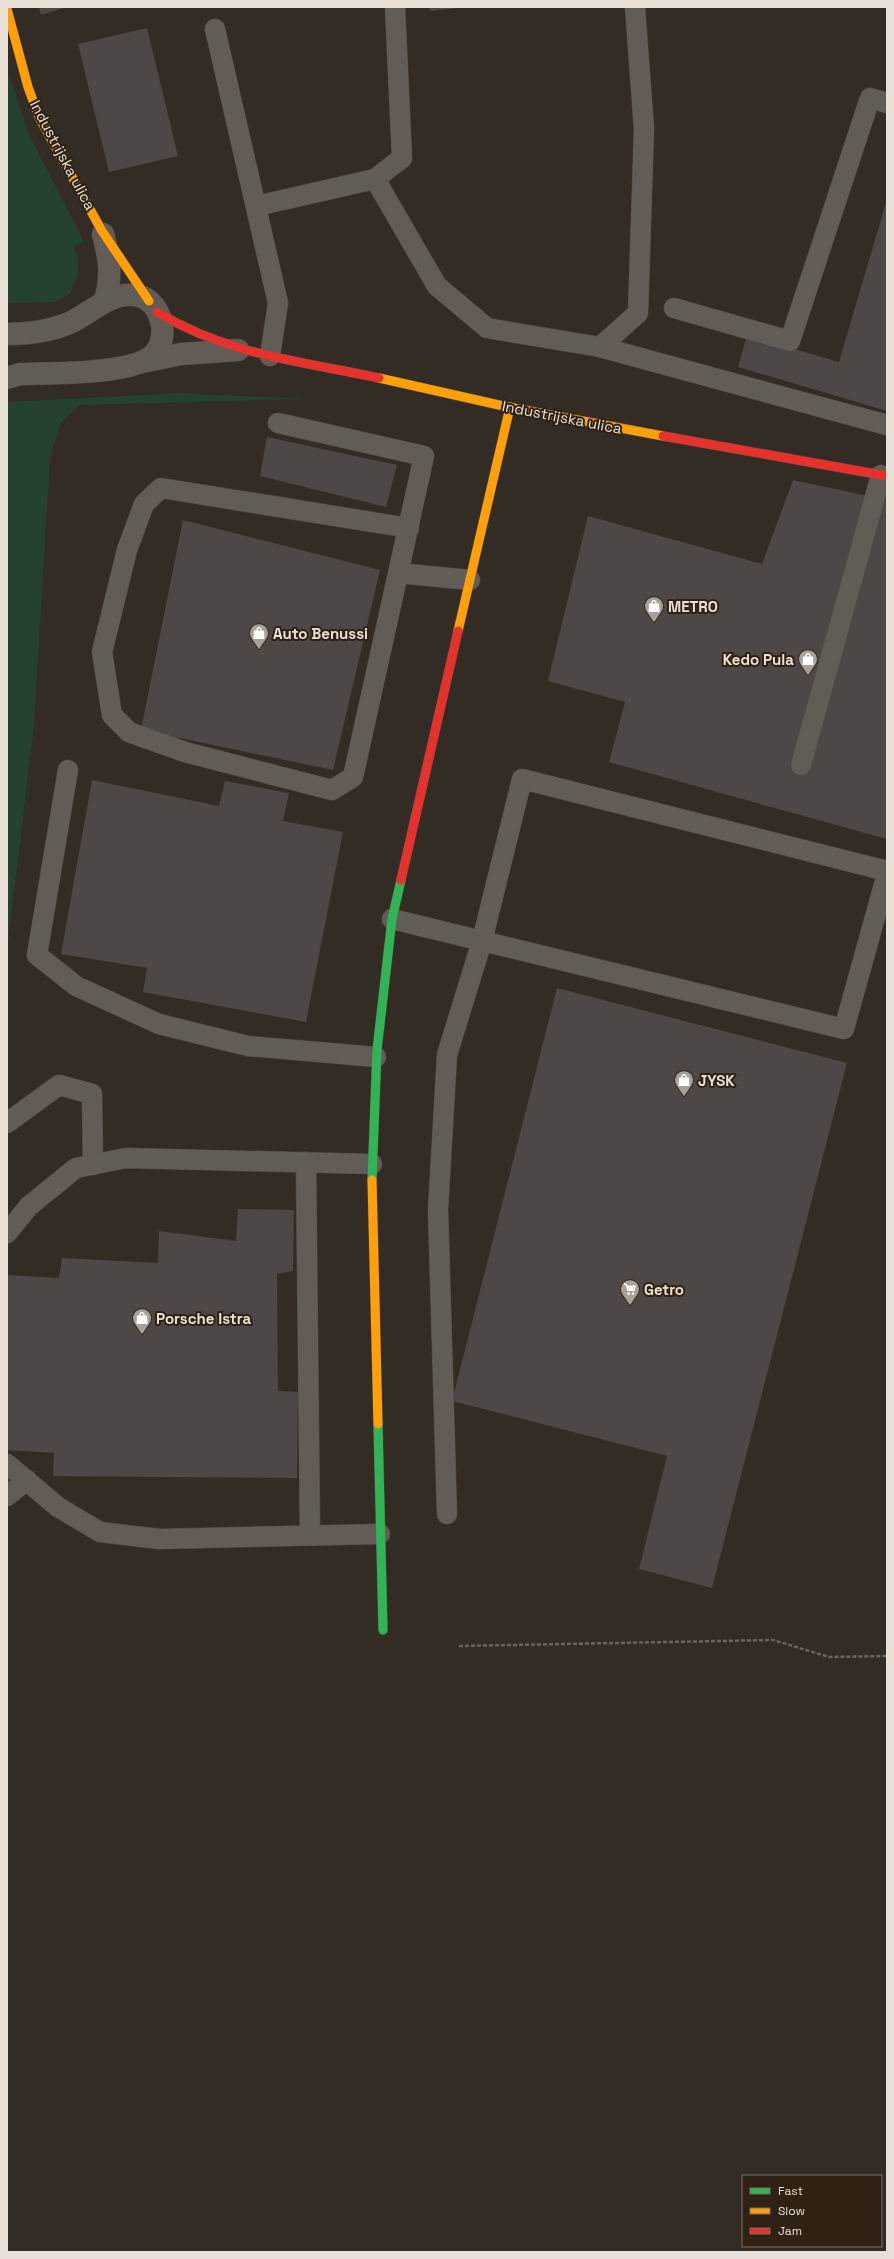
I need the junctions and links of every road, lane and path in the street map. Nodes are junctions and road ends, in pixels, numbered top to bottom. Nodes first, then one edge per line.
1 (395, 7) edge
2 (635, 7) edge
3 (7, 9) edge
4 (215, 29) dead end
5 (887, 103) edge
6 (376, 179) junction
7 (256, 206) junction
8 (102, 231) junction
9 (105, 301) junction
10 (153, 307) junction
11 (674, 308) dead end
12 (7, 334) edge
13 (600, 347) junction
14 (238, 350) junction
15 (270, 356) junction
16 (141, 362) junction
17 (7, 378) edge
18 (510, 407) junction
19 (278, 423) dead end
20 (887, 425) edge
21 (884, 475) edge
22 (409, 528) junction
23 (398, 573) junction
24 (470, 580) junction
25 (801, 765) dead end
26 (68, 770) dead end
27 (887, 873) edge
28 (392, 919) junction
29 (482, 941) junction
30 (376, 1057) junction
31 (7, 1123) edge
32 (306, 1162) junction
33 (93, 1164) junction
34 (372, 1164) junction
35 (7, 1233) edge
36 (7, 1464) edge
37 (27, 1480) junction
38 (7, 1496) edge
39 (447, 1514) dead end
40 (310, 1534) junction
41 (380, 1534) junction
42 (383, 1630) dead end
43 (458, 1646) dead end
44 (887, 1656) edge

1 - 6 lane
2 - 13 lane
3 - 8 street, Industrijska ulica
4 - 7 lane
5 - 11 lane
6 - 7 lane
6 - 13 lane
7 - 15 lane
8 - 9 street, Industrijska ulica
8 - 10 street, Industrijska ulica
9 - 10 street
9 - 12 street
10 - 14 street, Industrijska ulica
10 - 16 street
13 - 20 lane
14 - 15 street, Industrijska ulica
14 - 16 street, Industrijska ulica
15 - 18 street, Industrijska ulica
16 - 17 street, Industrijska ulica
18 - 21 street, Industrijska ulica
18 - 24 street
19 - 22 lane
21 - 25 lane
22 - 23 lane
22 - 23 lane
23 - 24 lane
24 - 28 street
26 - 30 lane
27 - 29 lane
27 - 29 lane
28 - 29 lane
28 - 30 street
29 - 39 lane
30 - 34 street
31 - 33 lane
32 - 33 lane
32 - 34 lane
32 - 40 lane
33 - 35 lane
34 - 41 street
36 - 37 lane
37 - 38 lane
37 - 40 lane
40 - 41 lane
41 - 42 street
43 - 44 path

